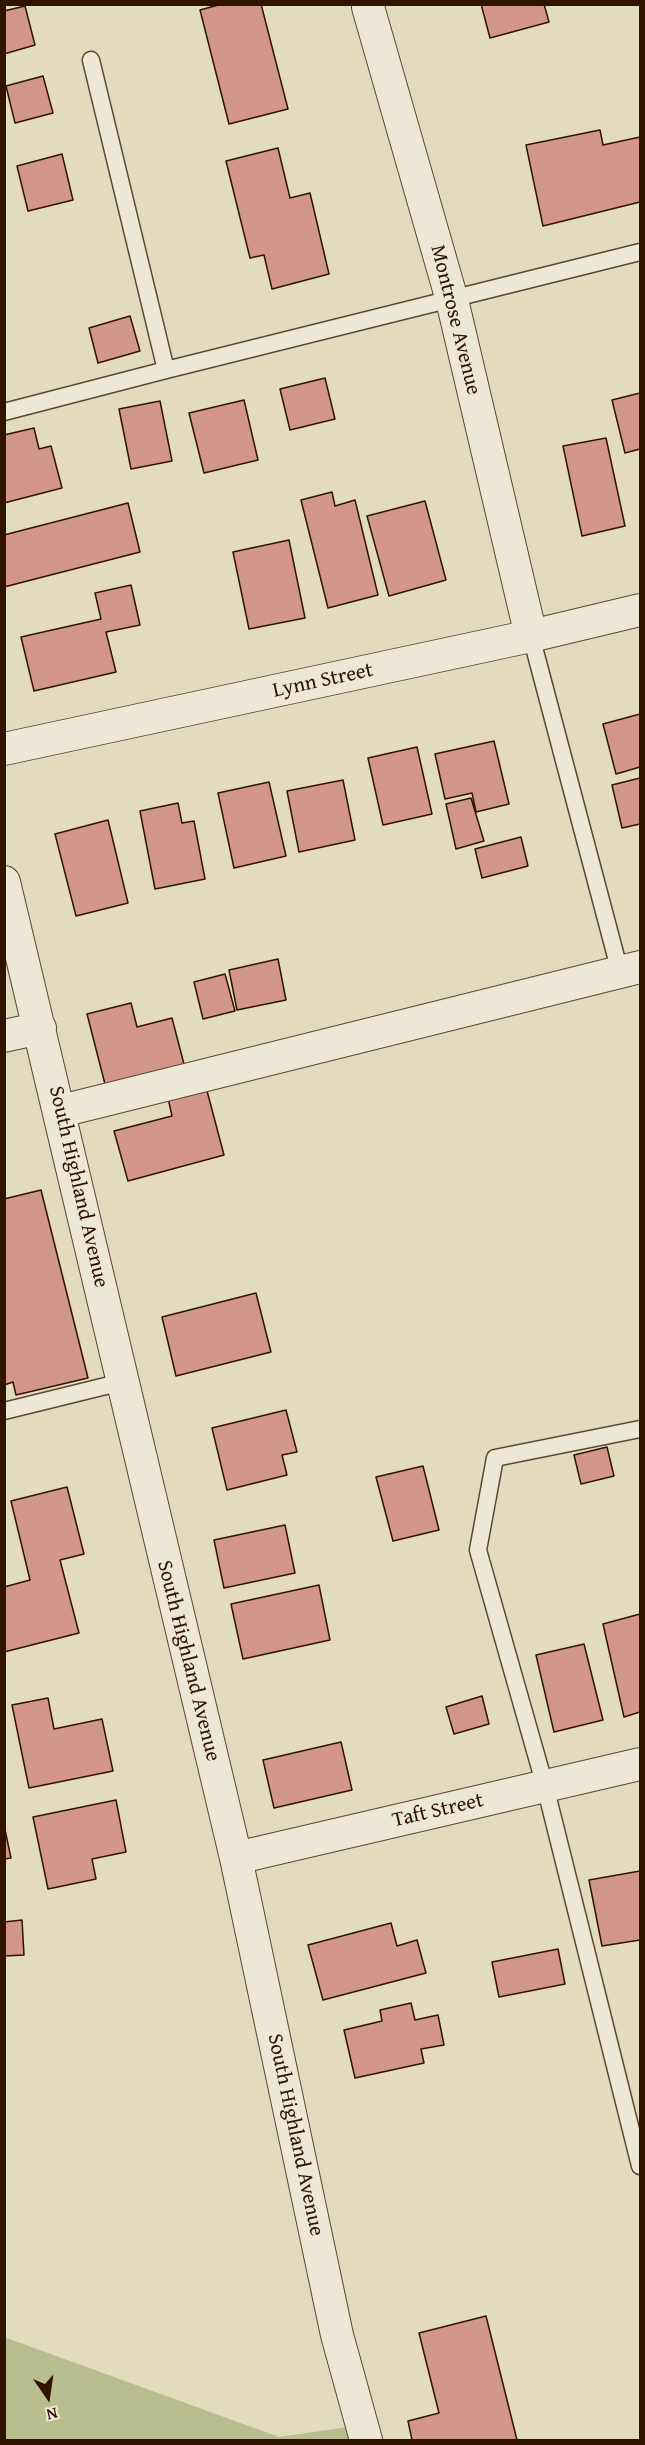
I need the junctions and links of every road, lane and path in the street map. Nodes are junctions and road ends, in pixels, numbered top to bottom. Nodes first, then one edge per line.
1 (368, 7) dead end
2 (91, 60) dead end
3 (640, 252) edge
4 (452, 300) junction
5 (166, 370) junction
6 (4, 412) edge
7 (640, 610) edge
8 (531, 636) junction
9 (4, 749) edge
10 (4, 882) edge
11 (630, 970) edge
12 (40, 1028) junction
13 (4, 1036) edge
14 (61, 1111) junction
15 (122, 1382) junction
16 (4, 1411) edge
17 (640, 1429) edge
18 (640, 1764) edge
19 (545, 1786) junction
20 (236, 1858) junction
21 (640, 2166) edge
22 (366, 2440) edge

1 - 4 street, Montrose Avenue
2 - 5 lane
3 - 4 lane
4 - 5 lane
4 - 8 street, Montrose Avenue
5 - 6 lane
7 - 8 street, Lynn Street
8 - 9 street, Lynn Street
8 - 11 lane
10 - 12 street, South Highland Avenue
11 - 14 street
12 - 13 street
12 - 14 street, South Highland Avenue
14 - 15 street, South Highland Avenue
15 - 16 lane
15 - 20 street, South Highland Avenue
17 - 19 lane
18 - 19 street, Taft Street
19 - 20 street, Taft Street
19 - 21 lane
20 - 22 street, South Highland Avenue

